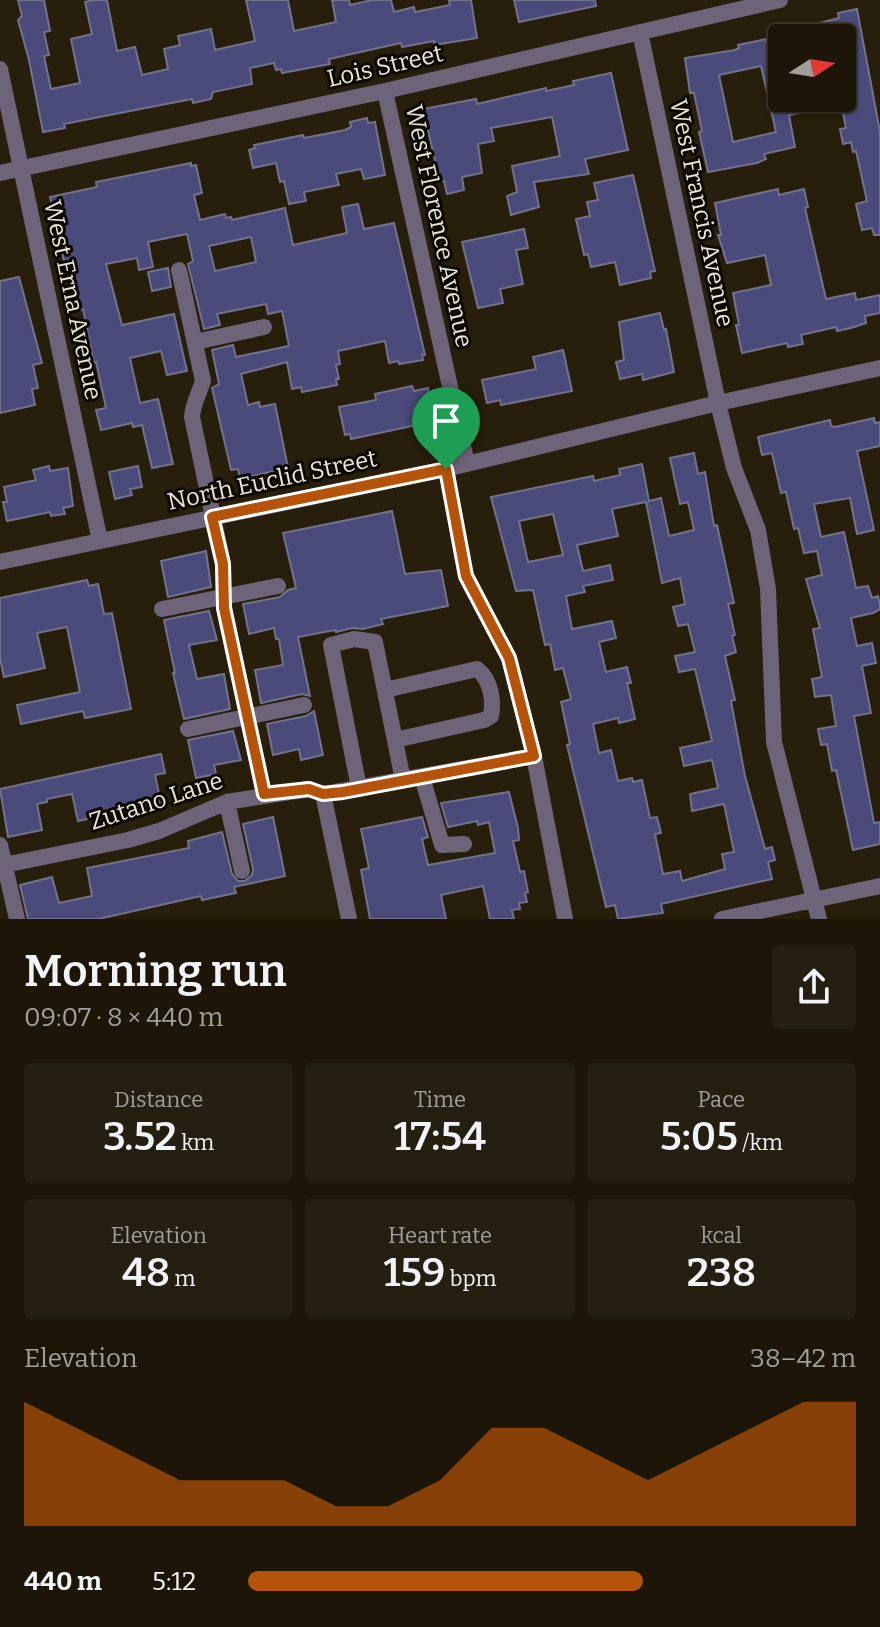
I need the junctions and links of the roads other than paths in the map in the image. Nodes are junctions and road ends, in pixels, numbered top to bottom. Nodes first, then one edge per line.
1 (780, 0) edge
2 (640, 32) junction
3 (0, 69) edge
4 (385, 91) junction
5 (21, 168) junction
6 (0, 173) edge
7 (179, 270) dead end
8 (264, 327) dead end
9 (195, 342) junction
10 (880, 368) edge
11 (718, 403) junction
12 (467, 464) junction
13 (446, 469) junction
14 (212, 517) junction
15 (100, 541) junction
16 (0, 562) edge
17 (278, 586) dead end
18 (223, 597) junction
19 (162, 609) dead end
20 (385, 690) junction
21 (304, 705) dead end
22 (247, 716) junction
23 (188, 729) dead end
24 (395, 740) junction
25 (534, 756) junction
26 (422, 777) junction
27 (403, 780) junction
28 (359, 788) junction
29 (264, 794) junction
30 (323, 794) junction
31 (227, 802) junction
32 (464, 844) dead end
33 (0, 845) edge
34 (4, 865) junction
35 (242, 871) dead end
36 (880, 886) edge
37 (815, 900) junction
38 (17, 919) edge
39 (349, 919) edge
40 (565, 919) edge
41 (722, 919) edge
42 (819, 919) edge

1 - 2 street, Lois Street
2 - 4 street, Lois Street
2 - 11 street, West Francis Avenue
3 - 5 street, West Erna Avenue
4 - 5 street, Lois Street
4 - 12 street, West Florence Avenue
5 - 6 street, Lois Street
5 - 15 street, West Erna Avenue
7 - 9 street
8 - 9 street
9 - 14 street
10 - 11 street, North Euclid Street
11 - 12 street, North Euclid Street
11 - 37 street, West Francis Avenue
12 - 13 street, North Euclid Street
13 - 14 street, North Euclid Street
13 - 25 street
14 - 15 street, North Euclid Street
14 - 18 street
15 - 16 street, North Euclid Street
17 - 18 street
18 - 19 street
18 - 22 street
20 - 24 street
20 - 24 street
20 - 28 street
21 - 22 street
22 - 23 street
22 - 29 street
24 - 27 street
25 - 26 street, Zutano Lane
25 - 40 street
26 - 27 street, Zutano Lane
26 - 32 street
27 - 28 street, Zutano Lane
28 - 30 street, Zutano Lane
29 - 30 street, Zutano Lane
29 - 31 street, Zutano Lane
30 - 39 street
31 - 34 street, Zutano Lane
31 - 35 street
33 - 34 street
34 - 38 street
36 - 37 street
37 - 41 street
37 - 42 street, West Francis Avenue

